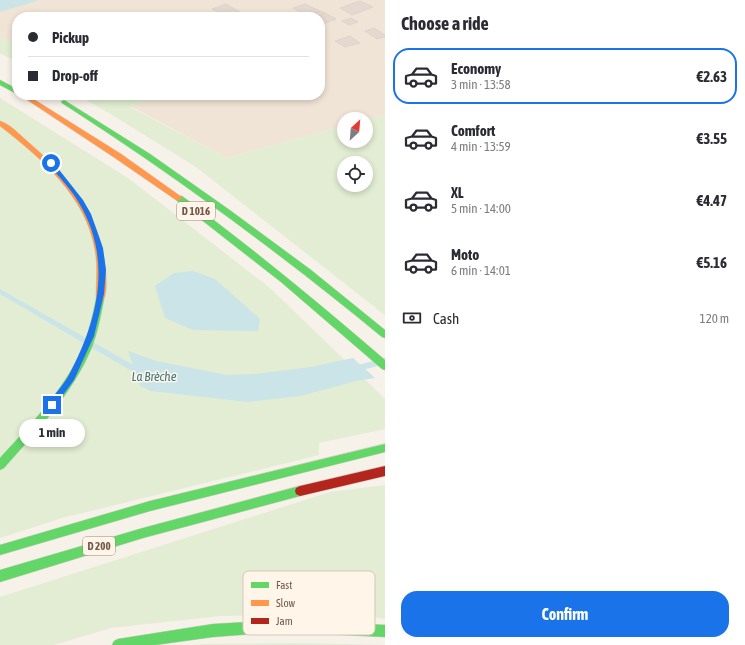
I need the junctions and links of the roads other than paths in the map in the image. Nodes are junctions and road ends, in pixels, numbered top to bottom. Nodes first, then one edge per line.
1 (0, 82) edge
2 (12, 89) edge
3 (31, 100) edge
4 (60, 100) edge
5 (0, 123) edge
6 (385, 335) edge
7 (385, 366) edge
8 (385, 448) edge
9 (0, 465) edge
10 (384, 471) edge
11 (0, 550) edge
12 (0, 576) edge
13 (243, 629) edge
14 (375, 630) edge
15 (385, 631) edge
16 (118, 645) edge

1 - 2 main road
3 - 7 main road, D 1016
4 - 6 main road, D 1016
5 - 9 main road
8 - 11 main road, D 200
10 - 12 main road, D 200
13 - 16 main road
14 - 15 main road

